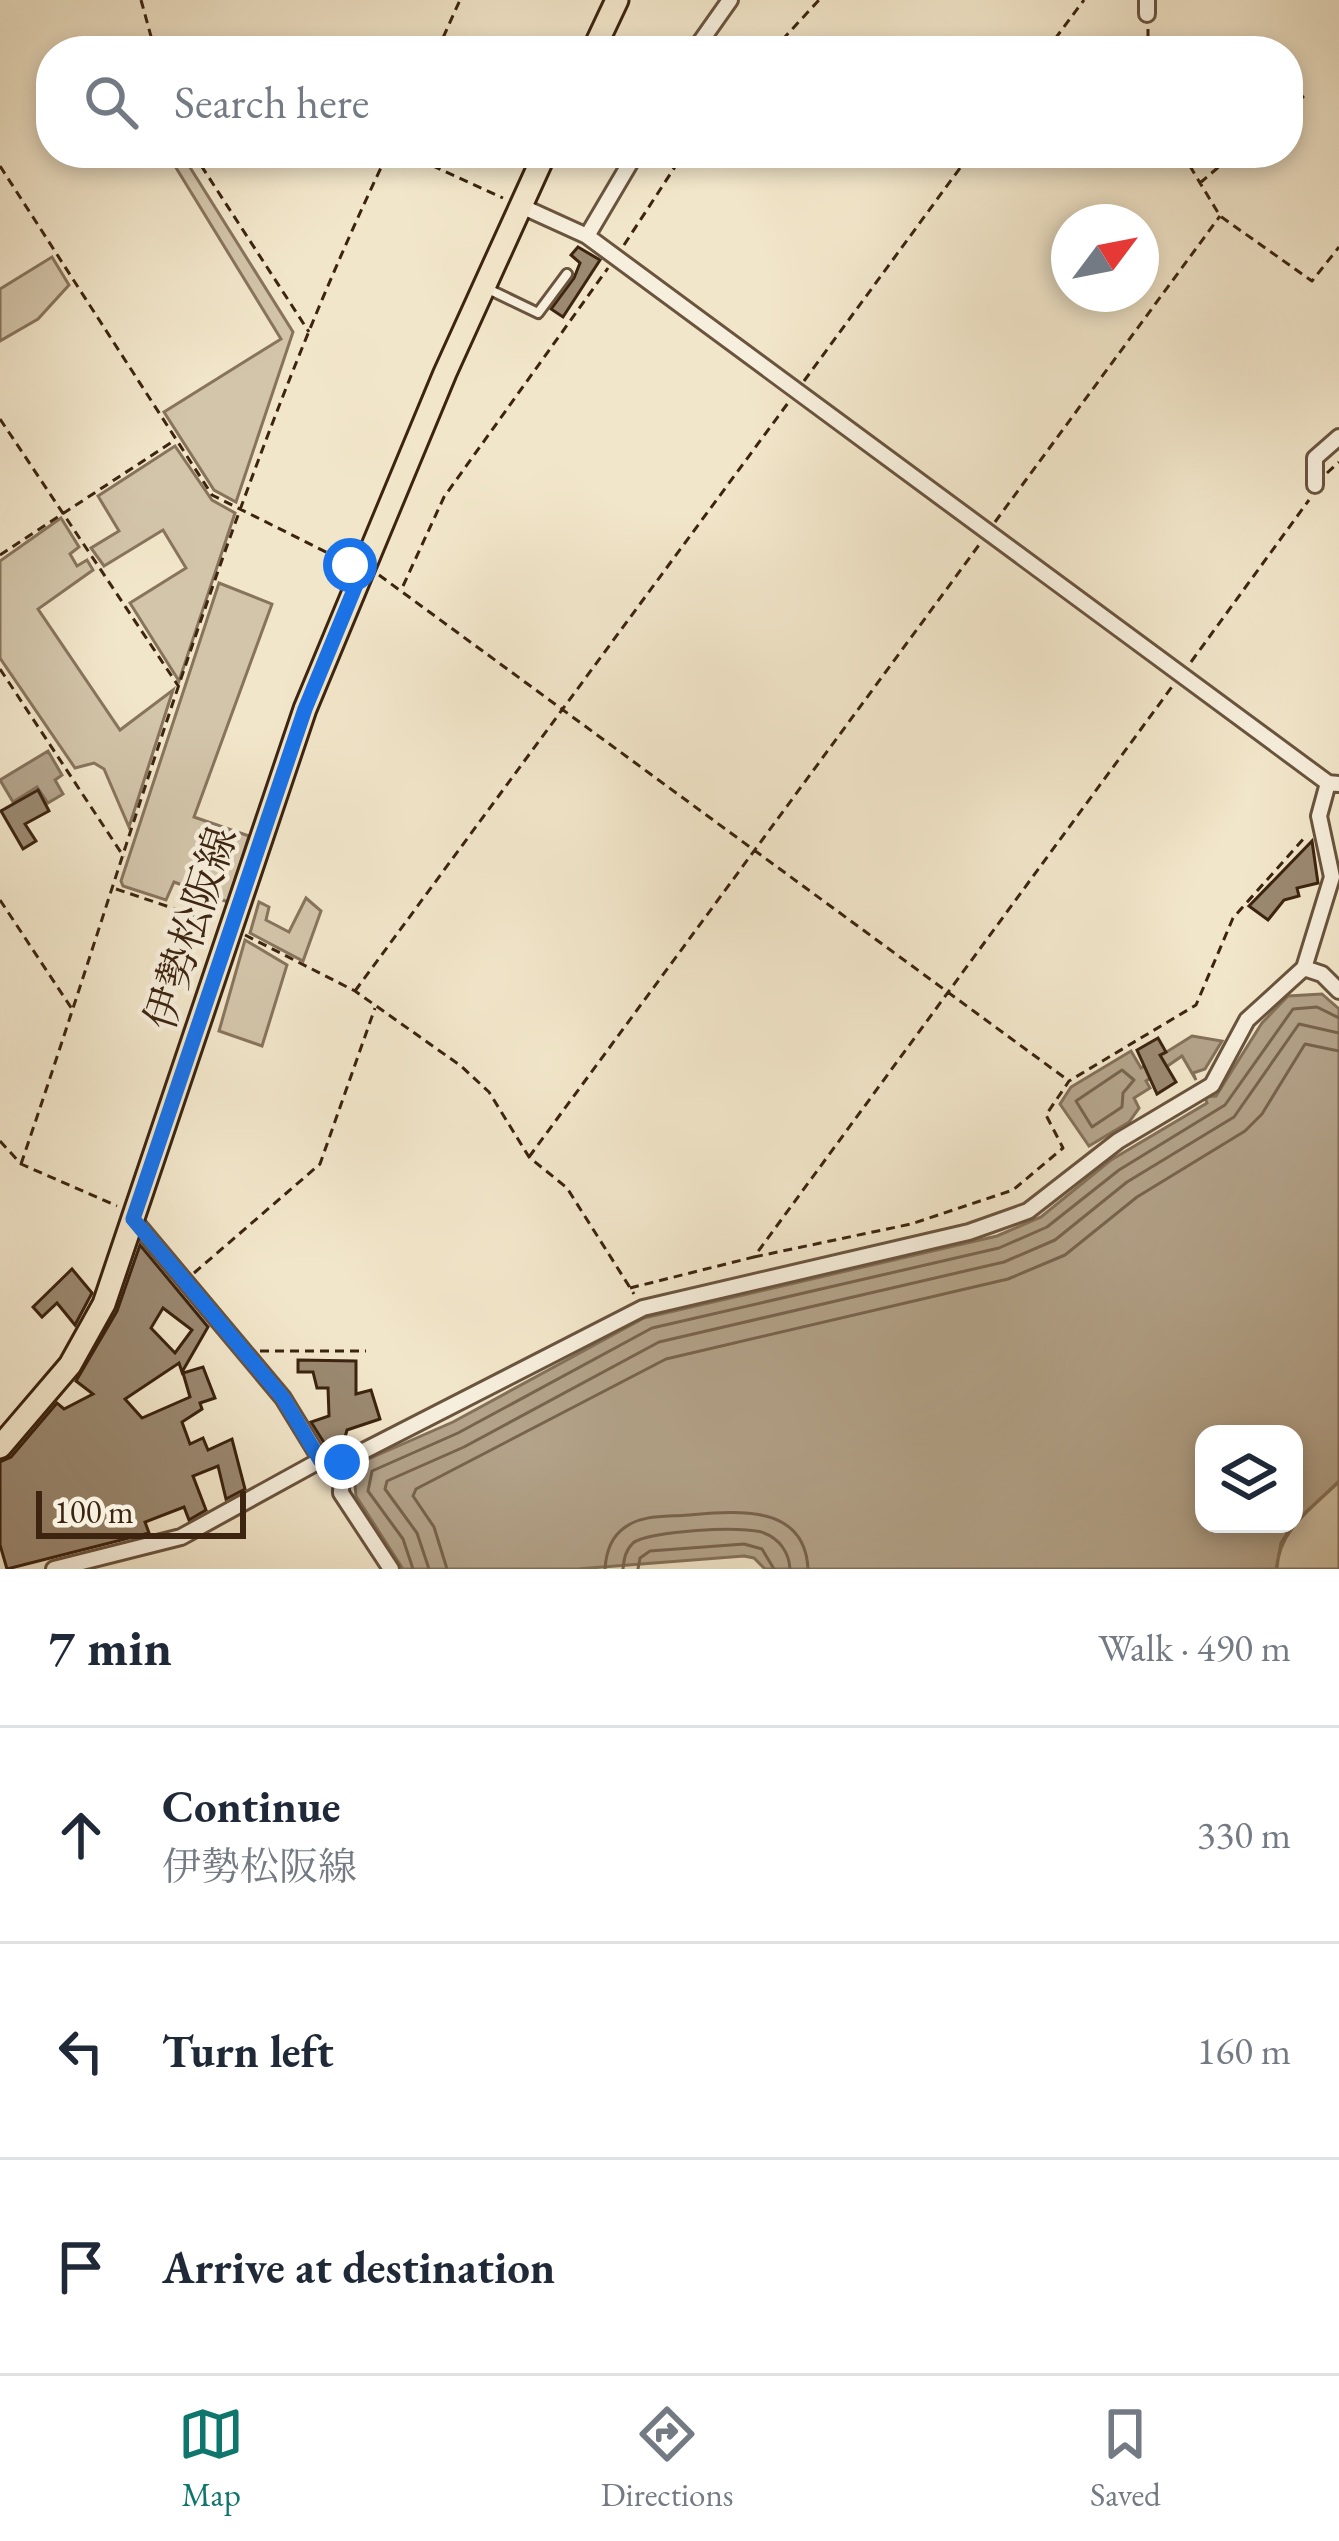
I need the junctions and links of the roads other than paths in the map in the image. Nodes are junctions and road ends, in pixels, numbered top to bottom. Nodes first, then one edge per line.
1 (616, 0) edge
2 (730, 0) edge
3 (600, 36) edge
4 (705, 36) edge
5 (538, 168) edge
6 (626, 168) edge
7 (521, 206) junction
8 (587, 236) junction
9 (567, 274) dead end
10 (483, 287) junction
11 (1339, 437) edge
12 (1315, 485) road end
13 (1334, 784) edge
14 (1304, 968) junction
15 (1339, 991) edge
16 (133, 1219) junction
17 (0, 1447) edge
18 (320, 1460) junction
19 (342, 1462) junction
20 (53, 1569) edge
21 (391, 1569) edge

1 - 3 main road
2 - 4 street
5 - 7 main road, 伊勢松阪線
6 - 8 street
7 - 8 street
7 - 10 main road, 伊勢松阪線
8 - 13 street
9 - 10 lane
10 - 16 main road, 伊勢松阪線
11 - 12 street
13 - 14 street
14 - 15 street
14 - 19 street
16 - 17 main road, 伊勢松阪線
16 - 18 street
18 - 19 street
18 - 20 street
19 - 21 street

